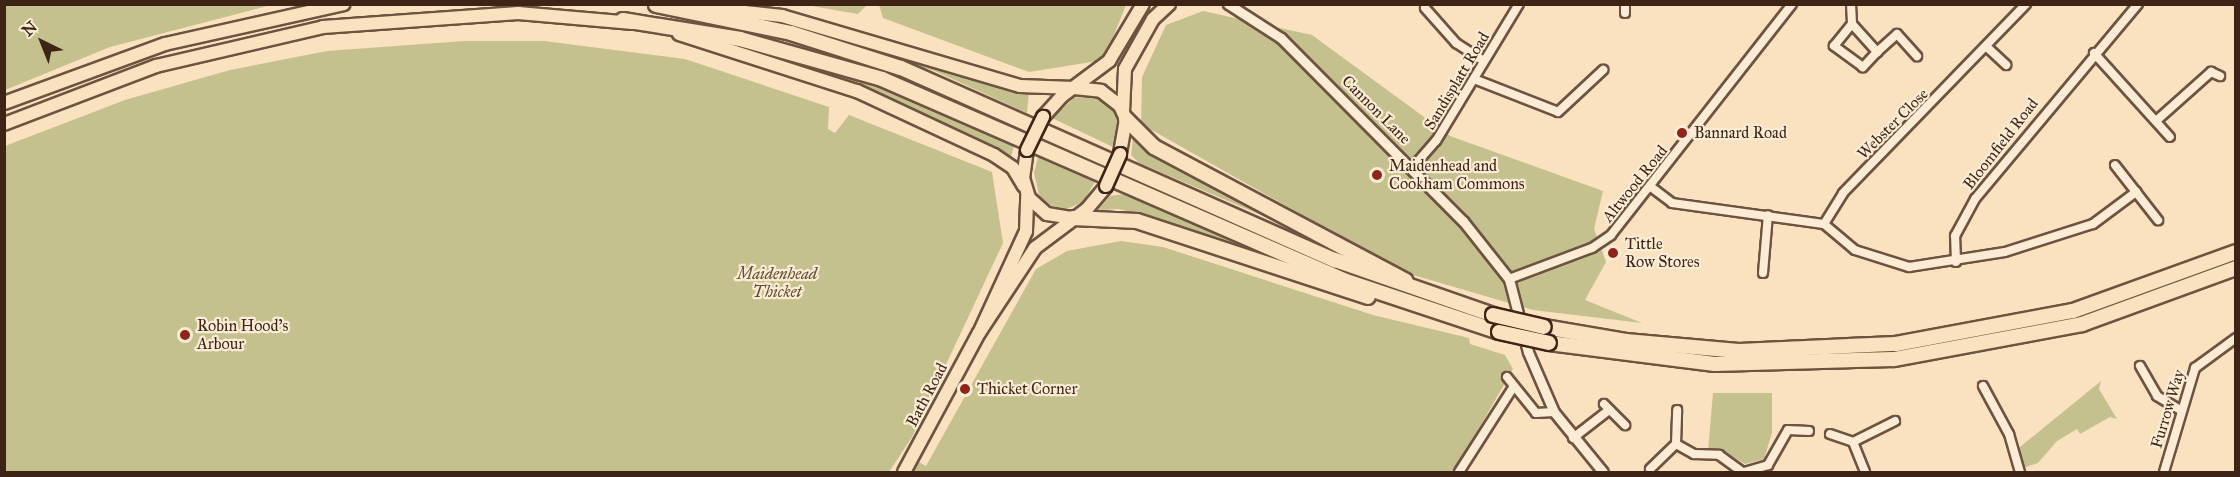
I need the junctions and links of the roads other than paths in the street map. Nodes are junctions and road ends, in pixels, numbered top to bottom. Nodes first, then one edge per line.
1 (344, 4) edge
2 (1143, 4) edge
3 (1169, 4) edge
4 (1228, 4) edge
5 (1519, 4) edge
6 (1792, 4) edge
7 (1851, 4) edge
8 (2025, 4) edge
9 (2138, 4) edge
10 (655, 5) edge
11 (1425, 8) dead end
12 (623, 20) junction
13 (1852, 24) junction
14 (1988, 48) junction
15 (1877, 52) junction
16 (2094, 53) junction
17 (1917, 56) dead end
18 (1484, 61) junction
19 (2006, 65) dead end
20 (1603, 70) dead end
21 (2220, 76) dead end
22 (1474, 79) junction
23 (1074, 88) junction
24 (4, 104) edge
25 (1125, 116) junction
26 (2156, 121) junction
27 (4, 124) edge
28 (2170, 137) dead end
29 (2115, 165) dead end
30 (1413, 167) junction
31 (1651, 187) junction
32 (1025, 190) junction
33 (2136, 192) junction
34 (1768, 215) junction
35 (1073, 218) junction
36 (2158, 220) dead end
37 (1824, 224) junction
38 (2235, 252) edge
39 (1956, 262) junction
40 (2235, 268) edge
41 (1763, 273) dead end
42 (1509, 279) junction
43 (1434, 297) junction
44 (1425, 310) junction
45 (980, 333) junction
46 (2234, 342) edge
47 (2140, 366) dead end
48 (1507, 376) dead end
49 (1514, 386) junction
50 (1983, 386) dead end
51 (2180, 410) junction
52 (1677, 411) dead end
53 (1554, 412) junction
54 (1895, 422) dead end
55 (1625, 425) dead end
56 (1809, 431) dead end
57 (1830, 434) dead end
58 (1573, 438) junction
59 (1853, 442) junction
60 (1676, 444) junction
61 (1768, 465) junction
62 (1650, 469) dead end
63 (904, 472) edge
64 (1459, 472) edge
65 (1604, 472) edge
66 (1743, 472) edge
67 (1773, 472) edge
68 (1865, 472) edge
69 (2020, 472) edge
70 (2164, 472) edge

1 - 24 main road
2 - 23 main road
3 - 25 main road
4 - 30 street, Cannon Lane
5 - 18 street, Sandisplatt Road
6 - 31 street, Altwood Road
7 - 13 street
8 - 14 street, Webster Close
9 - 16 street, Bloomfield Road
10 - 23 main road
10 - 43 highway
11 - 18 street
12 - 27 main road
12 - 32 main road
12 - 44 highway
13 - 15 street
13 - 15 street
14 - 19 street
14 - 37 street, Webster Close
15 - 17 street
16 - 26 street
16 - 39 street, Bloomfield Road
18 - 22 street, Sandisplatt Road
20 - 22 street
21 - 26 street
22 - 30 street, Sandisplatt Road
23 - 25 main road
23 - 32 main road, bridge
25 - 35 main road, bridge
25 - 43 highway
26 - 28 street
29 - 33 street
30 - 42 street, Cannon Lane
31 - 34 street
31 - 42 street, Altwood Road
32 - 35 main road
32 - 45 main road, Bath Road
33 - 36 street
33 - 39 street
34 - 37 street
34 - 41 street
35 - 44 highway
35 - 45 main road, Bath Road
37 - 39 street
38 - 43 highway, bridge
40 - 44 highway, bridge
42 - 53 street, Cannon Lane
45 - 63 main road, Bath Road
46 - 51 street, Furrow Way
47 - 51 street
48 - 49 street
49 - 53 street
49 - 64 street
50 - 69 street
51 - 70 street, Furrow Way
52 - 60 street
53 - 58 street, Cannon Lane
54 - 59 street
55 - 58 street
56 - 61 street
57 - 59 street
58 - 65 street, Cannon Lane
59 - 68 street
60 - 62 street
60 - 66 street
61 - 66 street
61 - 67 street

